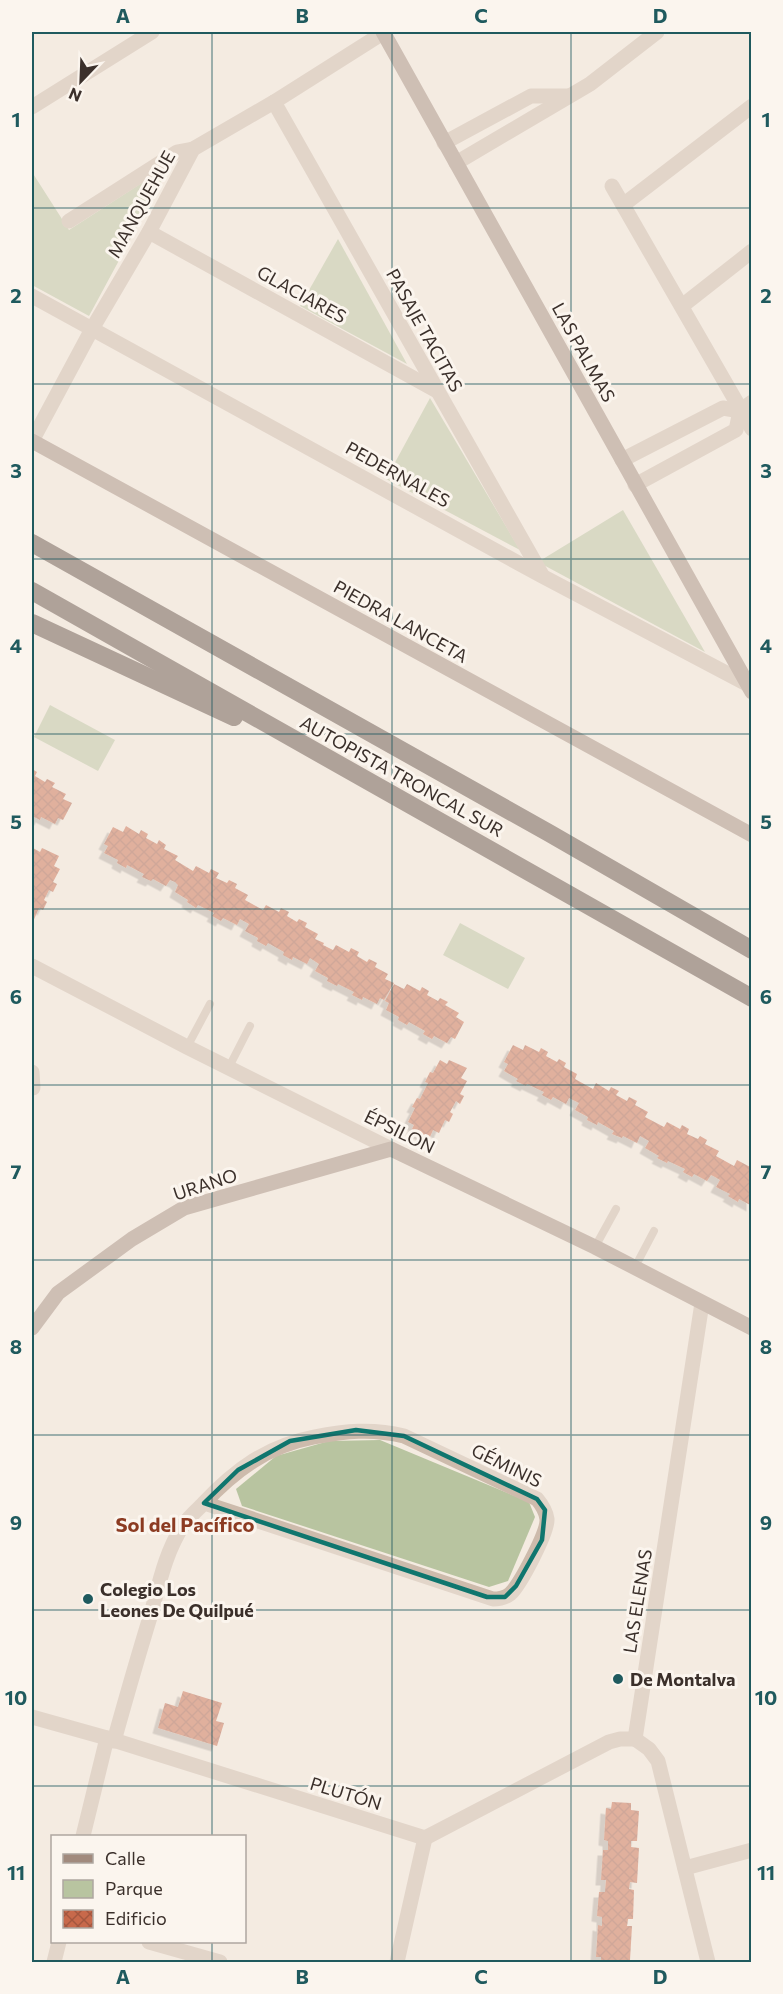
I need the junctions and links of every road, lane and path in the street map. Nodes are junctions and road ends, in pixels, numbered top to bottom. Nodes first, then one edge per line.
1 (152, 32) edge
2 (383, 32) edge
3 (657, 32) edge
4 (568, 96) junction
5 (274, 102) junction
6 (752, 106) edge
7 (32, 107) edge
8 (444, 143) junction
9 (193, 149) junction
10 (456, 163) junction
11 (612, 186) dead end
12 (623, 205) junction
13 (69, 221) dead end
14 (149, 232) junction
15 (752, 251) edge
16 (32, 296) edge
17 (682, 306) junction
18 (92, 329) junction
19 (437, 391) junction
20 (746, 406) edge
21 (752, 429) edge
22 (32, 441) edge
23 (622, 460) junction
24 (635, 485) junction
25 (32, 543) edge
26 (542, 576) junction
27 (32, 591) edge
28 (32, 622) edge
29 (749, 688) edge
30 (360, 777) junction
31 (752, 835) edge
32 (752, 950) edge
33 (32, 966) edge
34 (752, 998) edge
35 (210, 1004) dead end
36 (250, 1026) dead end
37 (187, 1047) junction
38 (229, 1067) junction
39 (32, 1072) edge
40 (33, 1088) dead end
41 (391, 1149) junction
42 (616, 1209) dead end
43 (654, 1231) dead end
44 (595, 1247) junction
45 (635, 1267) junction
46 (702, 1303) junction
47 (32, 1328) edge
48 (752, 1328) edge
49 (204, 1503) junction
50 (32, 1718) edge
51 (635, 1739) junction
52 (110, 1740) junction
53 (83, 1835) edge
54 (425, 1838) junction
55 (752, 1850) edge
56 (685, 1868) junction
57 (59, 1943) edge
58 (156, 1943) edge
59 (54, 1962) edge
60 (220, 1962) edge
61 (397, 1962) edge
62 (708, 1962) edge

1 - 7 street
2 - 5 street, MANQUEHUE
2 - 8 street, LAS PALMAS
3 - 4 street
4 - 8 street
4 - 10 street
5 - 9 street, MANQUEHUE
5 - 19 street, PASAJE TACITAS
6 - 12 street
8 - 10 street, LAS PALMAS
9 - 13 street
9 - 14 street, MANQUEHUE
10 - 23 street, LAS PALMAS
11 - 12 street
12 - 17 street
14 - 18 street, MANQUEHUE
14 - 19 street, GLACIARES
15 - 17 street
16 - 18 street, PEDERNALES
17 - 20 street
18 - 22 street, MANQUEHUE
18 - 26 street, PEDERNALES
19 - 26 street, PASAJE TACITAS
20 - 21 street
20 - 23 street
20 - 24 street
22 - 31 street, PIEDRA LANCETA
23 - 24 street, LAS PALMAS
24 - 29 street, LAS PALMAS
25 - 32 highway, AUTOPISTA TRONCAL SUR
26 - 29 street, PEDERNALES
27 - 30 highway, AUTOPISTA TRONCAL SUR
28 - 30 highway
30 - 34 highway, AUTOPISTA TRONCAL SUR
33 - 37 street, ÉPSILON
35 - 37 lane
36 - 38 lane
37 - 38 street, ÉPSILON
38 - 41 street, ÉPSILON
39 - 40 street
41 - 44 street, ÉPSILON
41 - 47 street, URANO
42 - 44 lane
43 - 45 lane
44 - 45 street, ÉPSILON
45 - 46 street, ÉPSILON
46 - 48 street, ÉPSILON
46 - 51 street, LAS ELENAS
49 - 49 street, GÉMINIS
49 - 52 street, GÉMINIS
50 - 52 street, PLUTÓN
51 - 54 street
51 - 56 street
52 - 53 street, GÉMINIS
52 - 54 street, PLUTÓN
54 - 61 street
55 - 56 street
56 - 62 street
57 - 59 street
58 - 60 street

